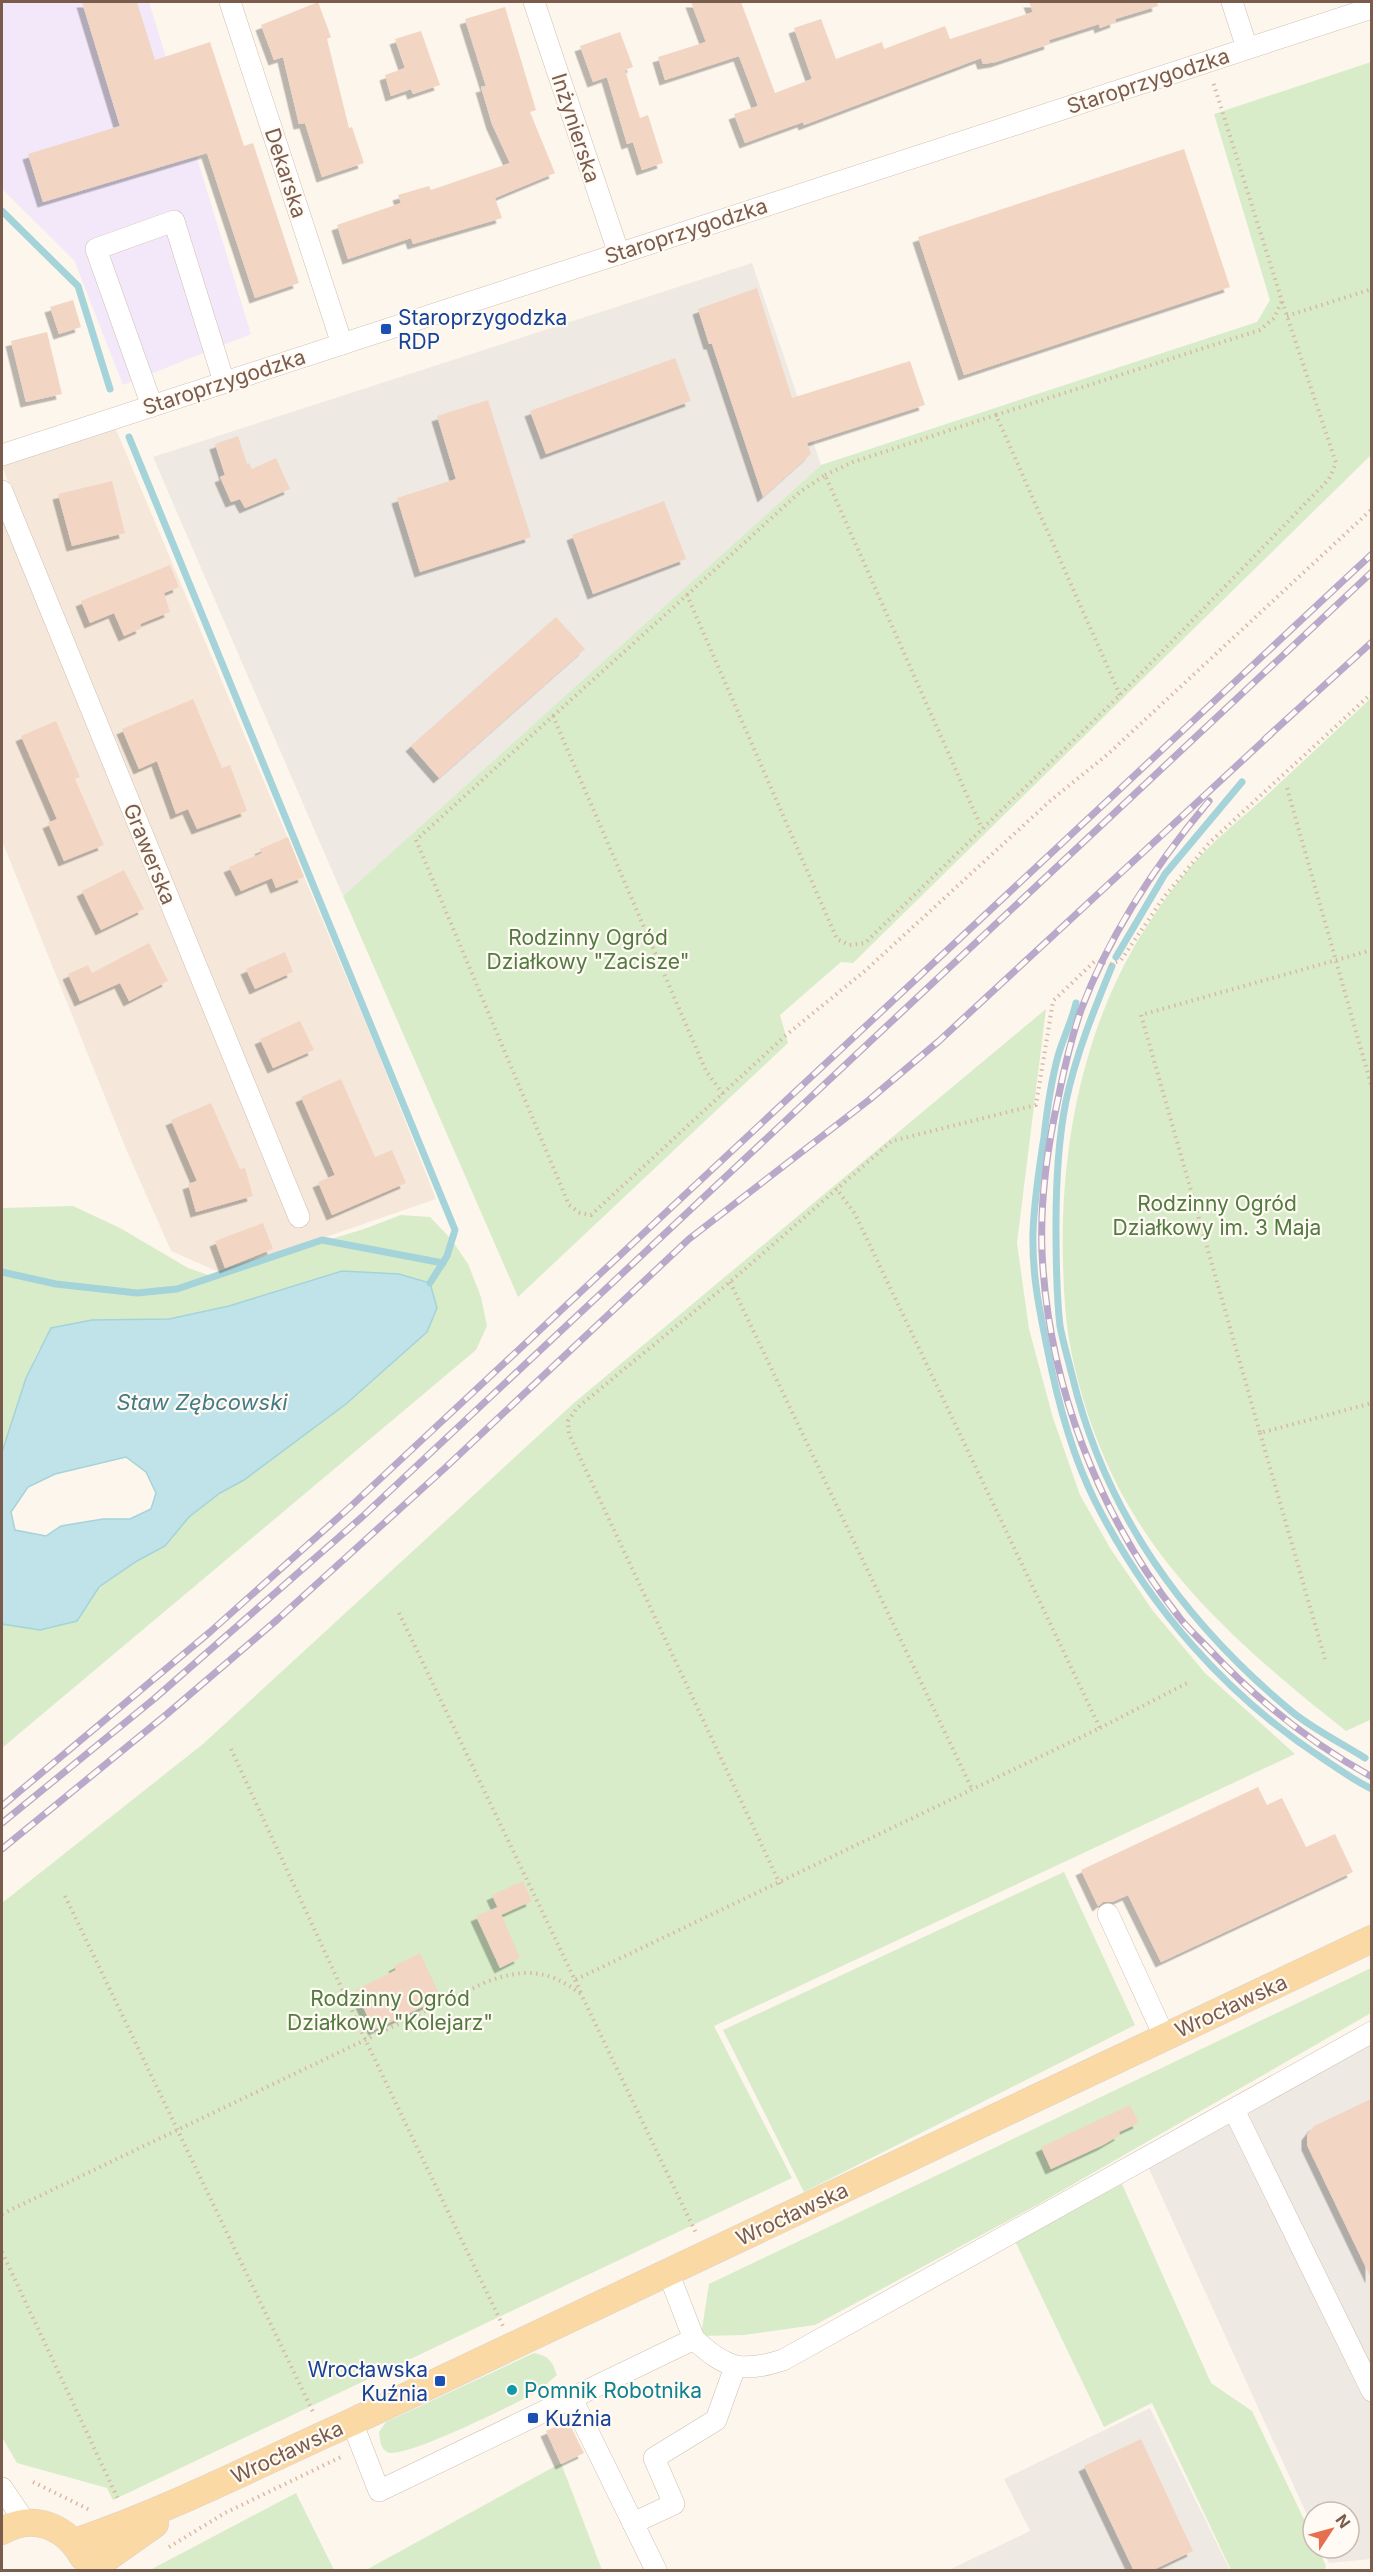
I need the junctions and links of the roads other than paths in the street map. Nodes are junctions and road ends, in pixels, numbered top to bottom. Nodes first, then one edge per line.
1 (230, 2) edge
2 (534, 2) edge
3 (1232, 2) edge
4 (1371, 8) edge
5 (1247, 48) junction
6 (619, 254) junction
7 (342, 344) junction
8 (224, 382) junction
9 (152, 406) junction
10 (2, 455) edge
11 (2, 491) edge
12 (299, 1218) dead end
13 (1108, 1914) dead end
14 (1371, 1939) edge
15 (1371, 2032) edge
16 (1165, 2037) junction
17 (1234, 2110) junction
18 (668, 2272) junction
19 (694, 2339) junction
20 (735, 2367) junction
21 (1371, 2391) edge
22 (572, 2399) junction
23 (352, 2422) junction
24 (212, 2487) junction
25 (2, 2488) edge
26 (633, 2523) junction
27 (13, 2527) edge
28 (75, 2542) junction
29 (89, 2571) edge
30 (656, 2571) edge

1 - 7 street, Dekarska
2 - 6 street, Inżynierska
3 - 5 street
4 - 5 street, Staroprzygodzka
5 - 6 street, Staroprzygodzka
6 - 7 street, Staroprzygodzka
7 - 8 street, Staroprzygodzka
8 - 9 street, Staroprzygodzka
8 - 9 street
9 - 10 street, Staroprzygodzka
11 - 12 street, Grawerska
13 - 16 street
14 - 16 main road, Wrocławska
15 - 17 street
16 - 18 main road, Wrocławska
17 - 20 street
17 - 21 street
18 - 19 street
18 - 23 main road, Wrocławska
19 - 20 street
19 - 22 street
20 - 26 street
22 - 23 street
22 - 26 street
23 - 24 main road, Wrocławska
24 - 28 main road, Wrocławska
24 - 29 main road, Wrocławska
25 - 27 street
26 - 30 street
27 - 28 main road
28 - 29 main road

